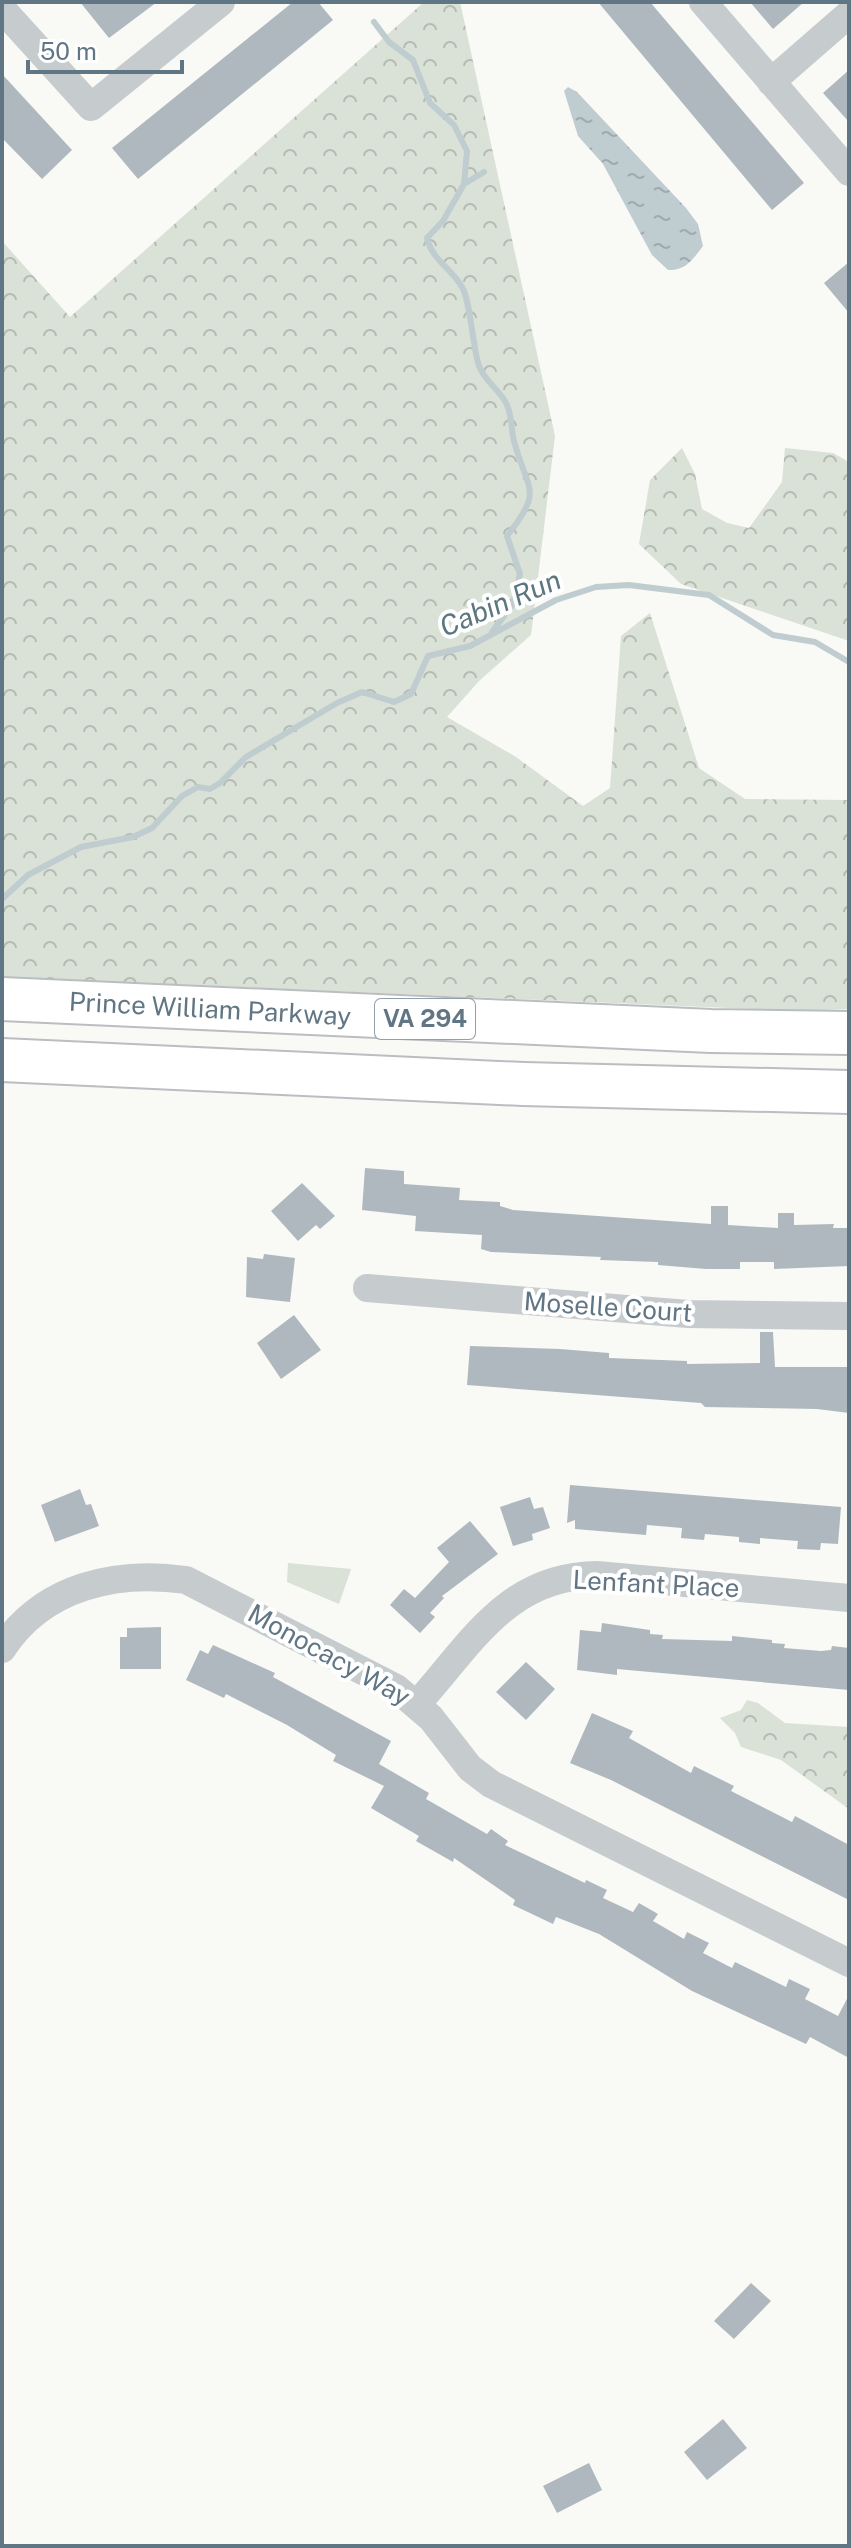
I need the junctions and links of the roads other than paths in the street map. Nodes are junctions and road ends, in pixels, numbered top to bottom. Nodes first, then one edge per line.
1 (221, 2) edge
2 (703, 2) edge
3 (2, 9) edge
4 (849, 14) edge
5 (771, 82) junction
6 (849, 172) edge
7 (2, 999) edge
8 (849, 1033) edge
9 (2, 1060) edge
10 (849, 1092) edge
11 (367, 1288) dead end
12 (849, 1316) edge
13 (849, 1598) edge
14 (2, 1649) edge
15 (417, 1704) junction
16 (849, 1963) edge

1 - 3 street
2 - 5 street
4 - 5 street
5 - 6 street
7 - 8 highway, Prince William Parkway / VA 294
9 - 10 highway, VA 294
11 - 12 street, Moselle Court
13 - 15 street, Lenfant Place
14 - 15 street, Monocacy Way
15 - 16 street, Monocacy Way

